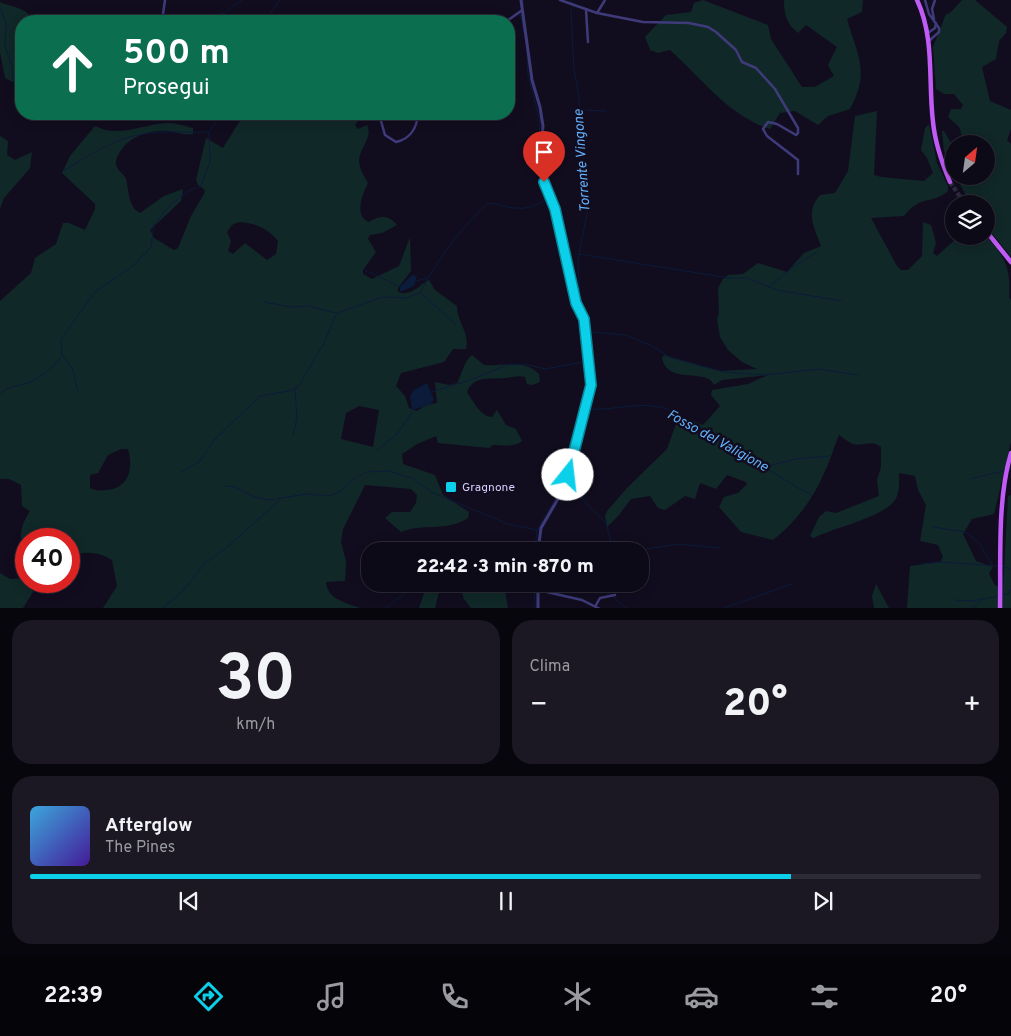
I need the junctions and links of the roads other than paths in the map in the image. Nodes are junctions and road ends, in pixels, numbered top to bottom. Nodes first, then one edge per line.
1 (164, 0) edge
2 (521, 0) edge
3 (560, 0) edge
4 (605, 0) edge
5 (917, 0) edge
6 (925, 0) edge
7 (935, 0) edge
8 (586, 10) junction
9 (521, 11) junction
10 (596, 13) junction
11 (163, 15) edge
12 (515, 15) edge
13 (935, 22) junction
14 (926, 26) junction
15 (932, 30) junction
16 (928, 33) junction
17 (934, 35) junction
18 (929, 41) junction
19 (588, 42) dead end
20 (381, 120) edge
21 (417, 120) edge
22 (945, 169) edge
23 (798, 174) dead end
24 (995, 242) edge
25 (1011, 262) edge
26 (1011, 453) edge
27 (539, 542) edge
28 (538, 592) edge
29 (546, 592) edge
30 (614, 595) dead end
31 (596, 605) junction
32 (538, 608) edge
33 (600, 608) edge
34 (1000, 608) edge

1 - 11 street
2 - 9 street
3 - 8 street
4 - 10 street
5 - 14 main road
6 - 13 street
7 - 13 street
8 - 10 street
8 - 19 street
9 - 12 street
9 - 27 street
10 - 23 street
13 - 15 street
13 - 17 street
14 - 15 street
14 - 16 main road
15 - 16 street
16 - 17 street
16 - 18 main road
17 - 18 street
18 - 22 main road
20 - 21 street
24 - 25 main road
26 - 34 main road
28 - 32 street
29 - 31 street
30 - 31 street
31 - 33 street

